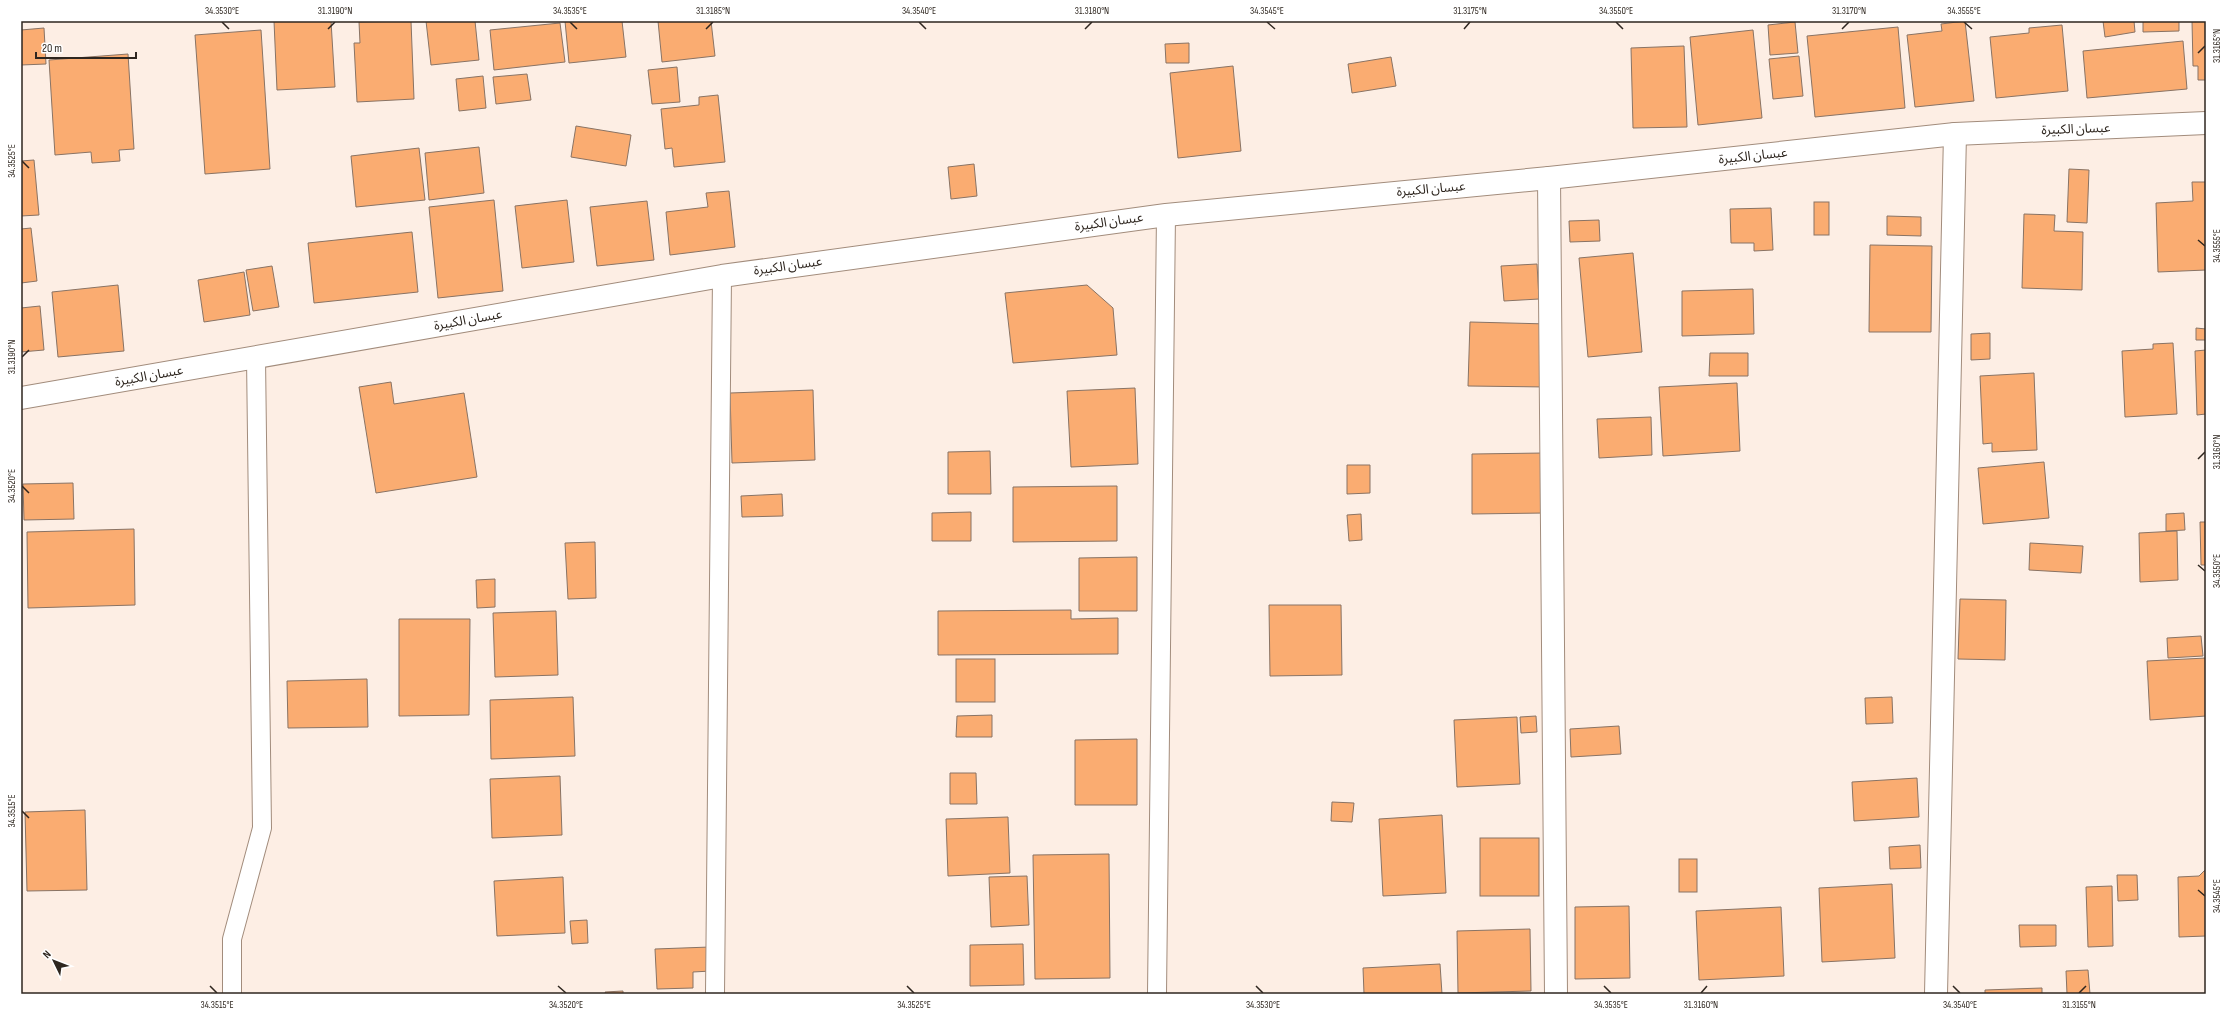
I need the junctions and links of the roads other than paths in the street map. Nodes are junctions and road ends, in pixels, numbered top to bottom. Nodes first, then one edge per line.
1 (2206, 123) edge
2 (1955, 134) junction
3 (1549, 178) junction
4 (1166, 215) junction
5 (722, 276) junction
6 (256, 358) junction
7 (21, 398) edge
8 (232, 994) edge
9 (716, 994) edge
10 (1157, 994) edge
11 (1556, 994) edge
12 (1936, 994) edge

1 - 2 main road, عبسان الكبيرة
2 - 3 main road, عبسان الكبيرة
2 - 12 main road
3 - 4 main road, عبسان الكبيرة
3 - 11 main road
4 - 5 main road, عبسان الكبيرة
4 - 10 lane
5 - 6 main road, عبسان الكبيرة
5 - 9 lane
6 - 7 main road, عبسان الكبيرة
6 - 8 lane

